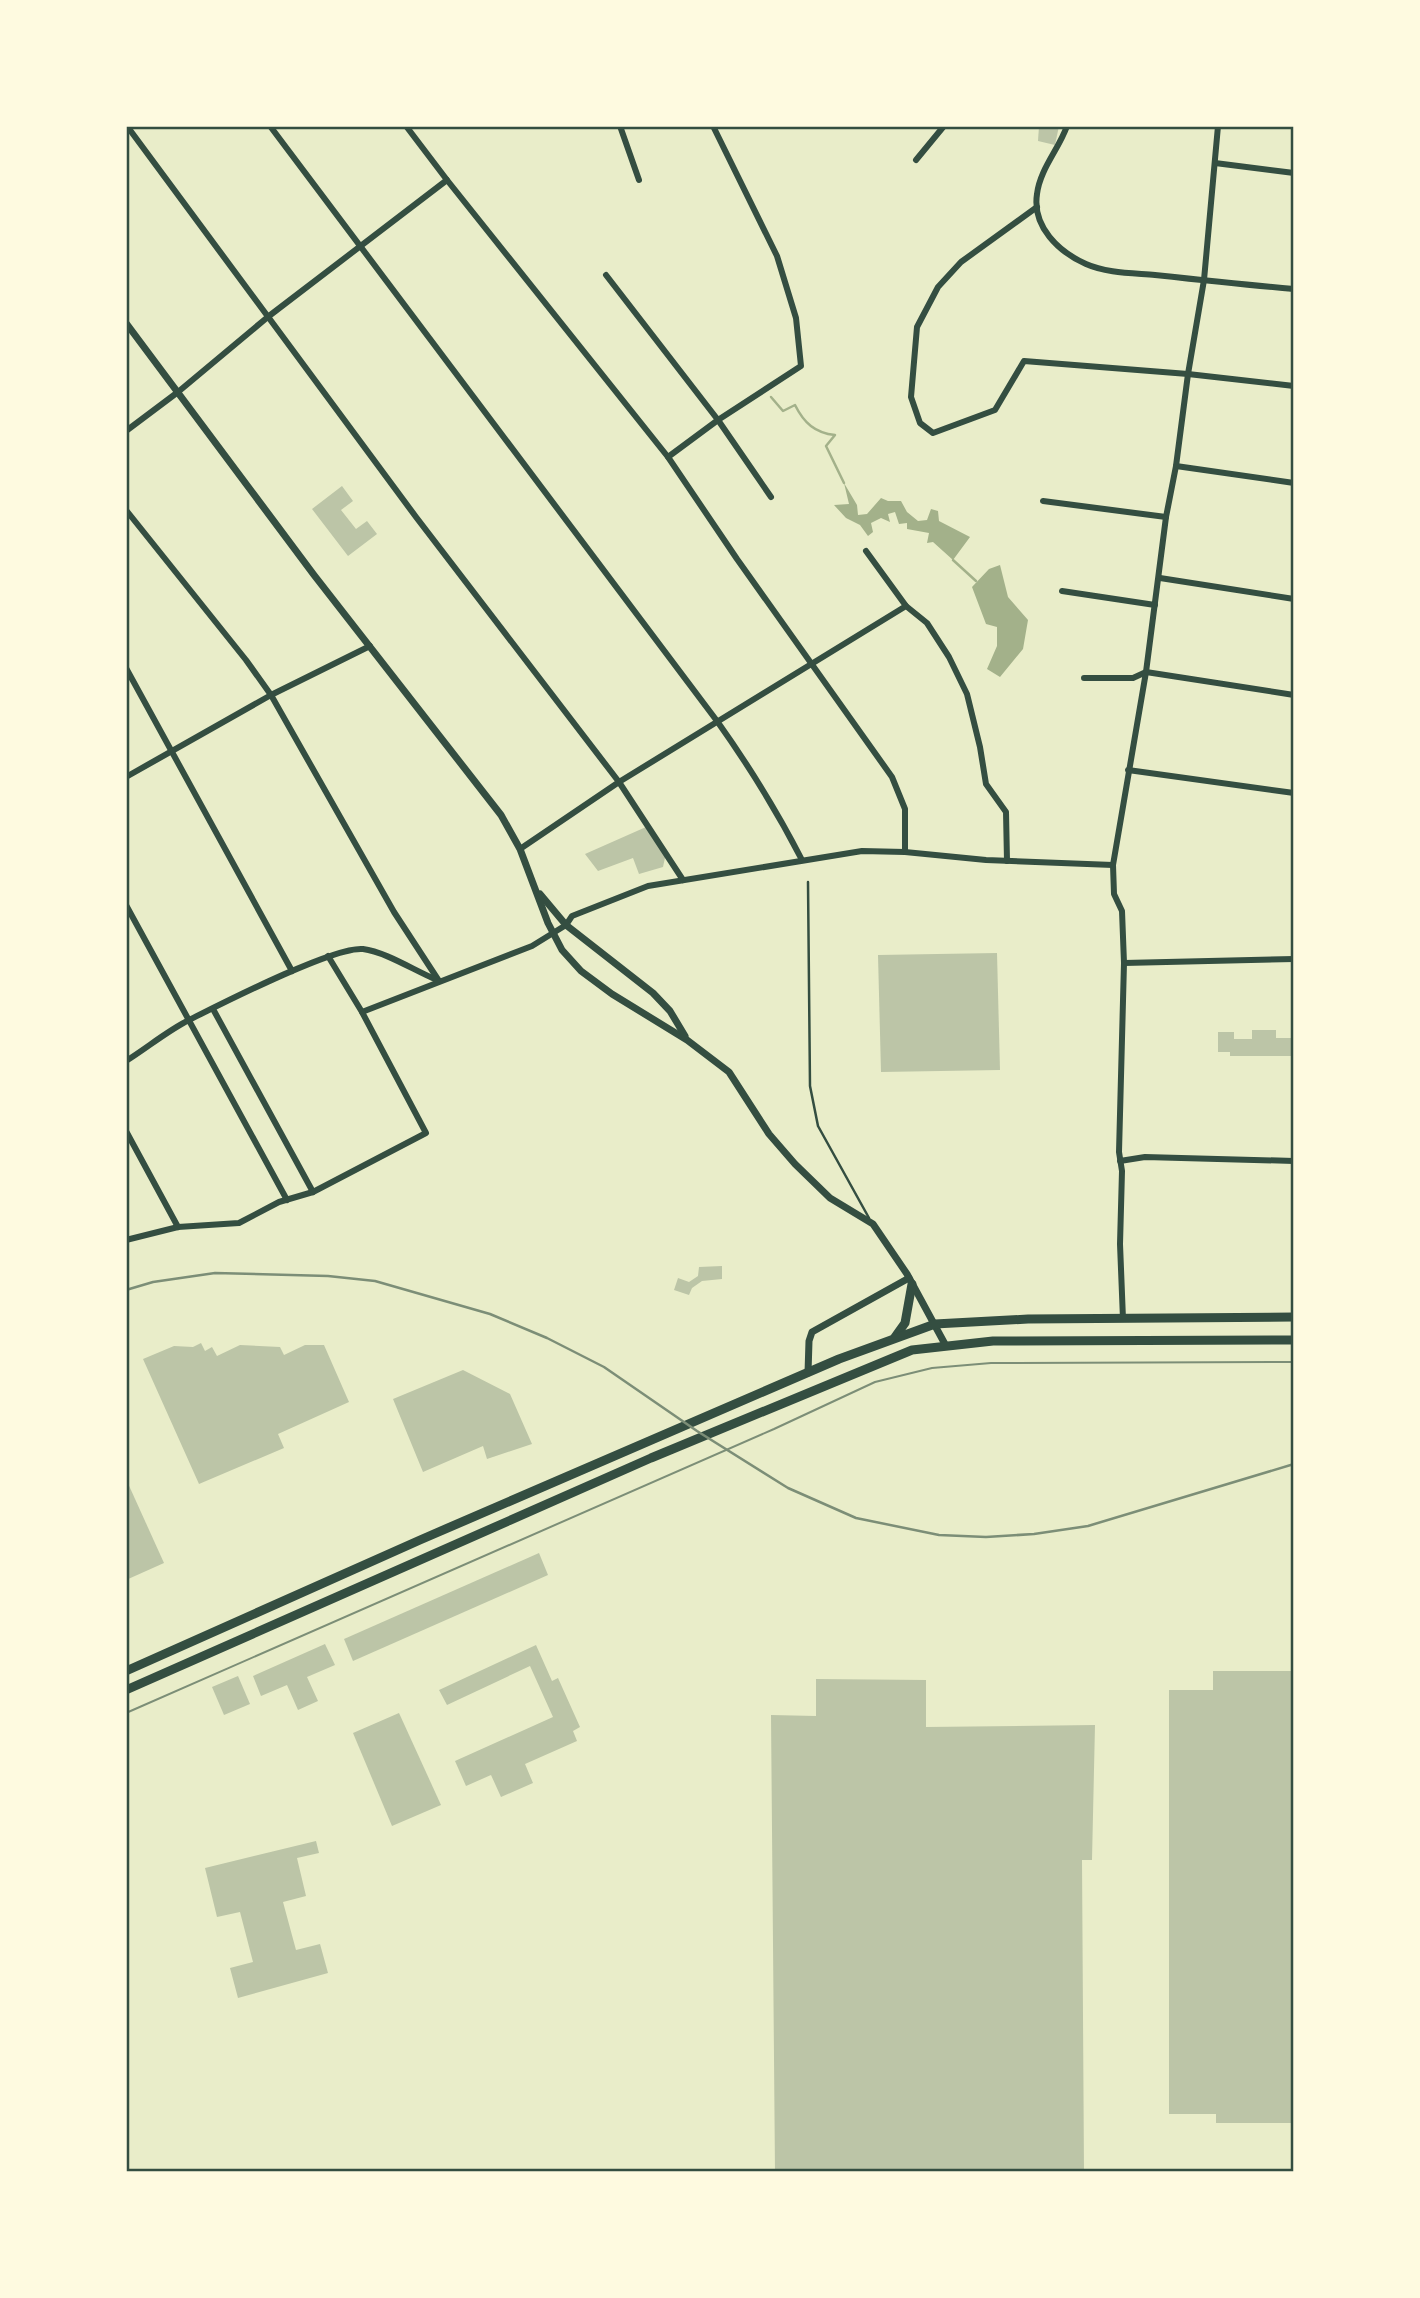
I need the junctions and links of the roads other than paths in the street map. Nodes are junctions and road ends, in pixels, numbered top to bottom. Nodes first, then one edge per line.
1 (127, 126) edge
2 (270, 126) edge
3 (406, 126) edge
4 (620, 126) edge
5 (713, 126) edge
6 (944, 126) edge
7 (1067, 126) edge
8 (1218, 126) edge
9 (916, 159) dead end
10 (1215, 163) junction
11 (1294, 173) edge
12 (447, 180) junction
13 (639, 180) dead end
14 (1037, 207) junction
15 (359, 246) junction
16 (607, 275) dead end
17 (1204, 280) junction
18 (1294, 289) edge
19 (269, 316) junction
20 (126, 323) edge
21 (1188, 374) junction
22 (1294, 386) edge
23 (178, 392) junction
24 (718, 421) junction
25 (126, 430) edge
26 (668, 457) junction
27 (1176, 466) junction
28 (1294, 484) edge
29 (771, 497) dead end
30 (1043, 501) dead end
31 (126, 510) edge
32 (1166, 517) junction
33 (866, 551) dead end
34 (1160, 578) junction
35 (1062, 591) dead end
36 (1294, 599) edge
37 (1155, 605) junction
38 (906, 606) junction
39 (370, 646) junction
40 (811, 664) junction
41 (126, 668) edge
42 (1146, 672) junction
43 (1084, 678) dead end
44 (271, 695) junction
45 (1294, 695) edge
46 (717, 721) junction
47 (170, 751) junction
48 (1128, 770) junction
49 (126, 778) edge
50 (619, 782) junction
51 (1294, 793) edge
52 (520, 849) junction
53 (905, 852) junction
54 (802, 859) junction
55 (1007, 861) junction
56 (1113, 865) junction
57 (683, 880) junction
58 (808, 882) dead end
59 (533, 885) junction
60 (126, 905) edge
61 (566, 925) junction
62 (553, 933) junction
63 (328, 956) junction
64 (1294, 959) edge
65 (1124, 963) junction
66 (292, 971) junction
67 (439, 981) junction
68 (213, 1009) junction
69 (362, 1012) junction
70 (187, 1021) junction
71 (687, 1040) junction
72 (126, 1061) edge
73 (126, 1131) edge
74 (1120, 1161) junction
75 (1294, 1161) edge
76 (313, 1192) junction
77 (287, 1200) junction
78 (873, 1224) junction
79 (178, 1227) junction
80 (126, 1240) edge
81 (911, 1281) junction
82 (1294, 1317) edge
83 (1123, 1319) junction
84 (934, 1324) junction
85 (895, 1337) junction
86 (1294, 1340) edge
87 (946, 1346) junction
88 (808, 1373) junction
89 (126, 1671) edge
90 (126, 1690) edge

1 - 19 street
2 - 15 street
3 - 12 street
4 - 13 street
5 - 24 street
6 - 9 street
7 - 14 street
8 - 10 street
10 - 11 street
10 - 17 street
12 - 15 street
12 - 26 street
14 - 17 street
14 - 21 street
15 - 19 street
15 - 46 street
16 - 24 street
17 - 18 street
17 - 21 street
19 - 23 street
19 - 50 street
20 - 23 street
21 - 22 street
21 - 27 street
23 - 25 street
23 - 39 street
24 - 26 street
24 - 29 street
26 - 40 street
27 - 28 street
27 - 32 street
30 - 32 street
31 - 44 street
32 - 34 street
33 - 38 street
34 - 36 street
34 - 37 street
35 - 37 street
37 - 42 street
38 - 40 street
38 - 55 street
39 - 44 street
39 - 52 street
40 - 46 street
40 - 53 street
41 - 47 street
42 - 43 street
42 - 45 street
42 - 48 street
44 - 47 street
44 - 67 street
46 - 50 street
46 - 54 street
47 - 49 street
47 - 66 street
48 - 51 street
48 - 56 street
50 - 52 street
50 - 57 street
52 - 59 street
53 - 54 street
53 - 55 street
54 - 57 street
55 - 56 street
56 - 65 street
57 - 61 street
58 - 78 lane
59 - 61 street
59 - 62 street
60 - 70 street
61 - 62 street
61 - 71 street
62 - 67 street
62 - 71 street
63 - 66 street
63 - 67 street
63 - 69 street
64 - 65 street
65 - 74 street
66 - 68 street
67 - 69 street
68 - 70 street
68 - 76 street
69 - 76 street
70 - 72 street
70 - 77 street
71 - 78 street
73 - 79 street
74 - 75 street
74 - 83 street
76 - 77 street
77 - 79 street
78 - 81 street
79 - 80 street
81 - 84 street
81 - 85 main road
81 - 88 street
82 - 83 main road
83 - 84 main road
84 - 85 main road
84 - 87 street
85 - 88 main road
86 - 87 main road
87 - 90 main road
88 - 89 main road

